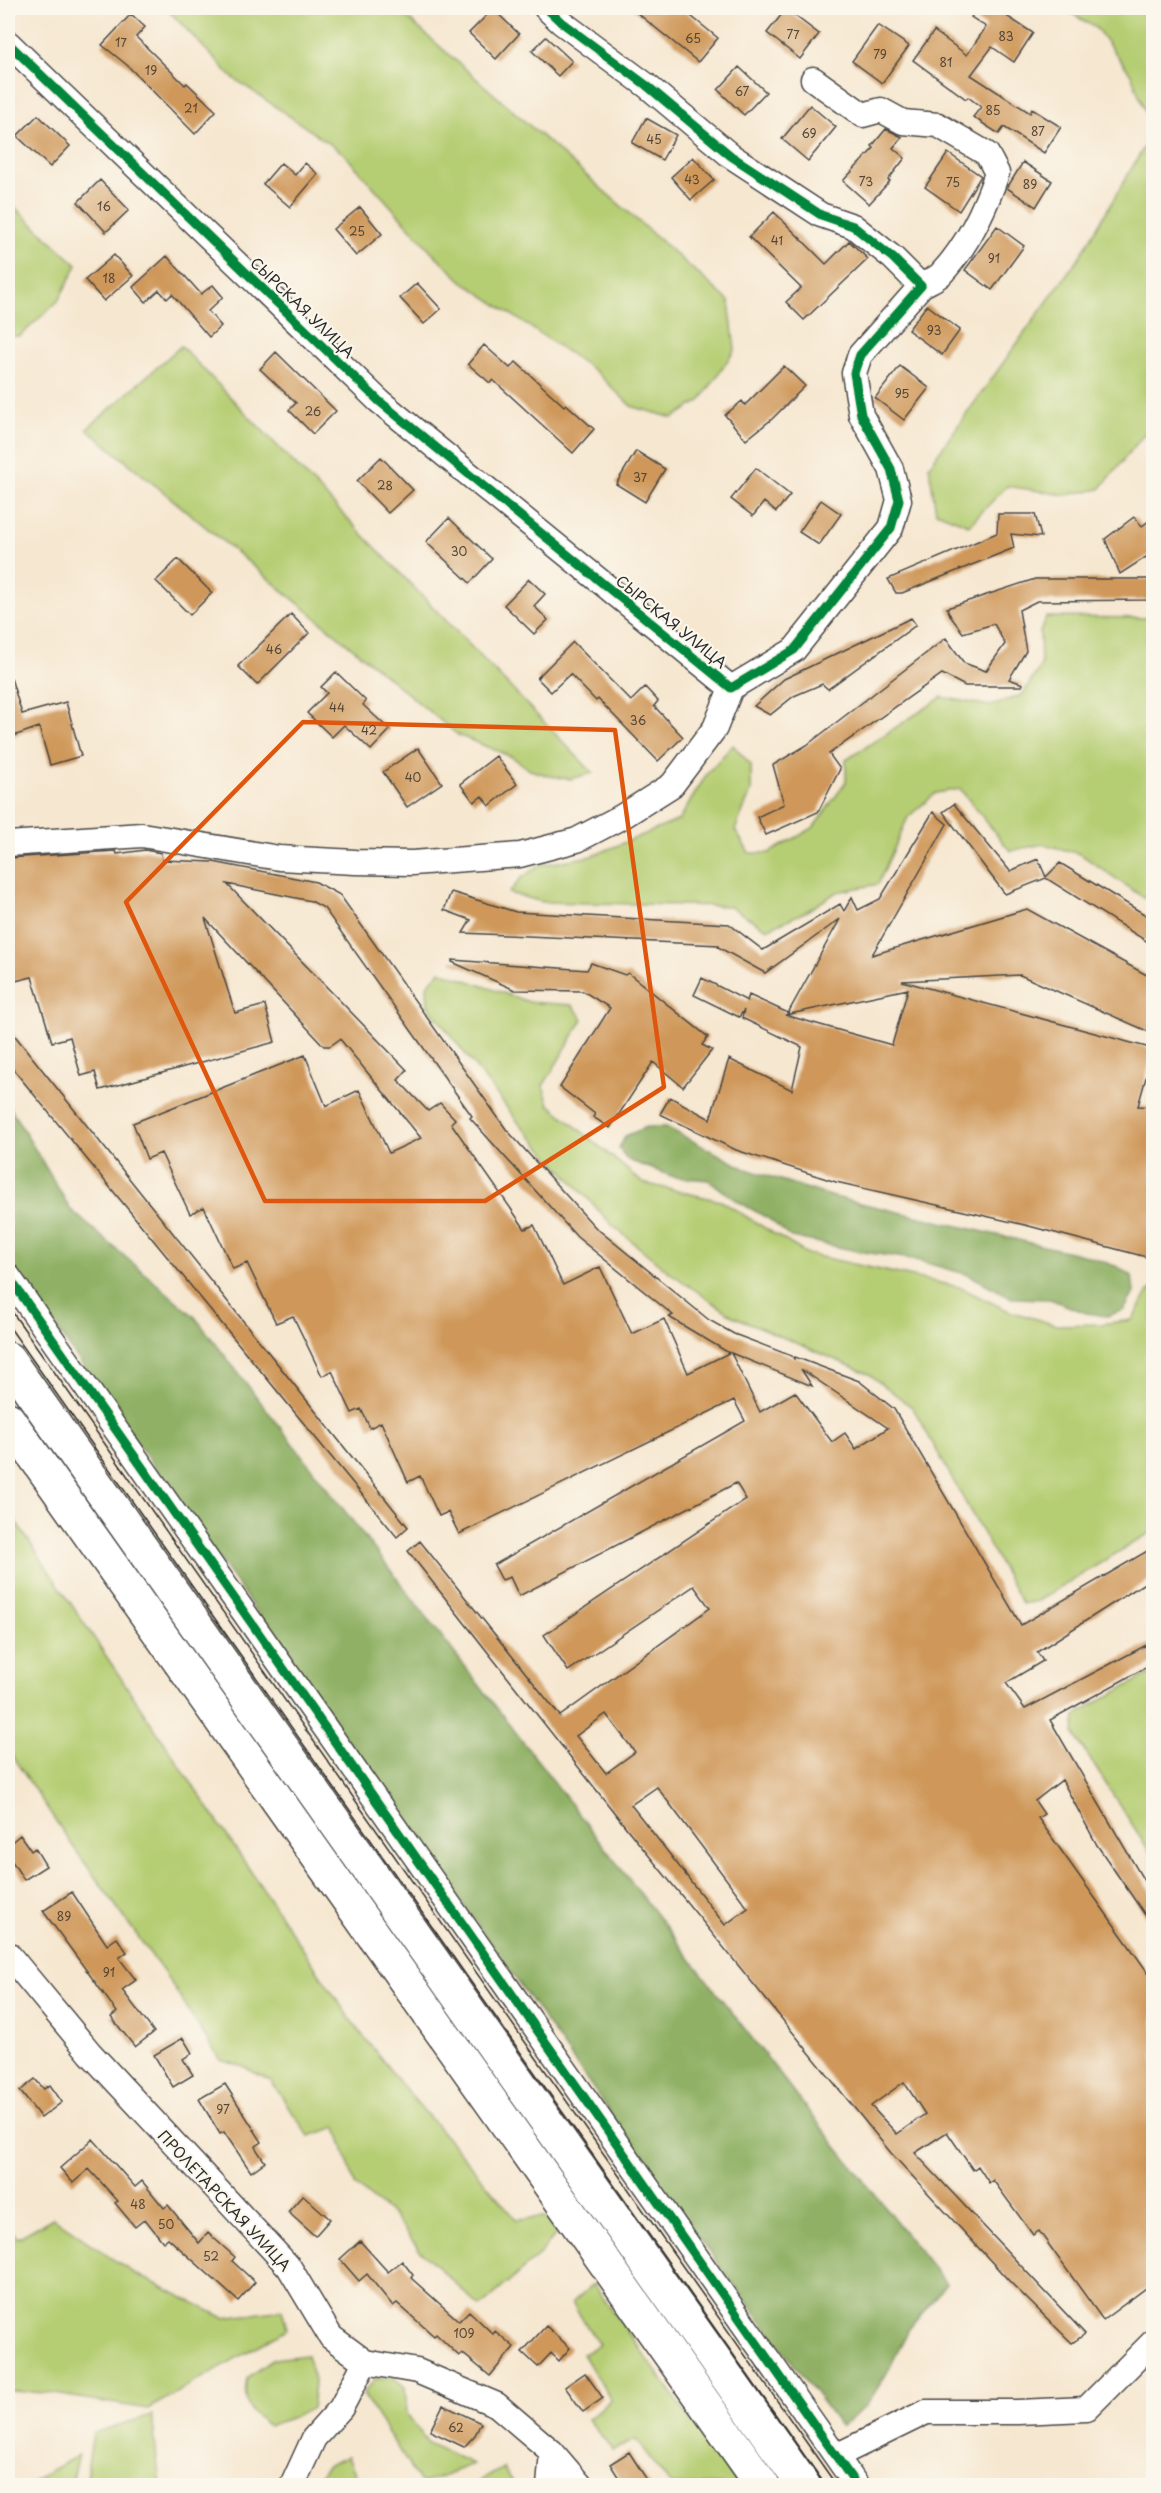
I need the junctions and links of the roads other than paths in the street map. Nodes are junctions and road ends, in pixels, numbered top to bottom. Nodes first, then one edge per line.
1 (546, 8) edge
2 (8, 42) edge
3 (813, 79) dead end
4 (921, 286) junction
5 (731, 688) junction
6 (8, 844) edge
7 (8, 1276) edge
8 (8, 1359) edge
9 (8, 1419) edge
10 (8, 1954) edge
11 (1154, 2341) edge
12 (365, 2362) junction
13 (552, 2452) junction
14 (836, 2456) junction
15 (292, 2486) edge
16 (549, 2486) edge
17 (581, 2486) edge
18 (763, 2486) edge
19 (804, 2486) edge
20 (857, 2486) edge

1 - 4 street
2 - 5 street, СЫРСКАЯ УЛИЦА
3 - 4 street, СЫРСКАЯ УЛИЦА
4 - 5 street, СЫРСКАЯ УЛИЦА
5 - 6 street
7 - 14 street
8 - 19 main road
9 - 18 main road
10 - 12 street, ПРОЛЕТАРСКАЯ УЛИЦА
11 - 14 street
12 - 13 street, ПРОЛЕТАРСКАЯ УЛИЦА
12 - 15 street
13 - 16 street
13 - 17 street, ПРОЛЕТАРСКАЯ УЛИЦА
14 - 20 street

